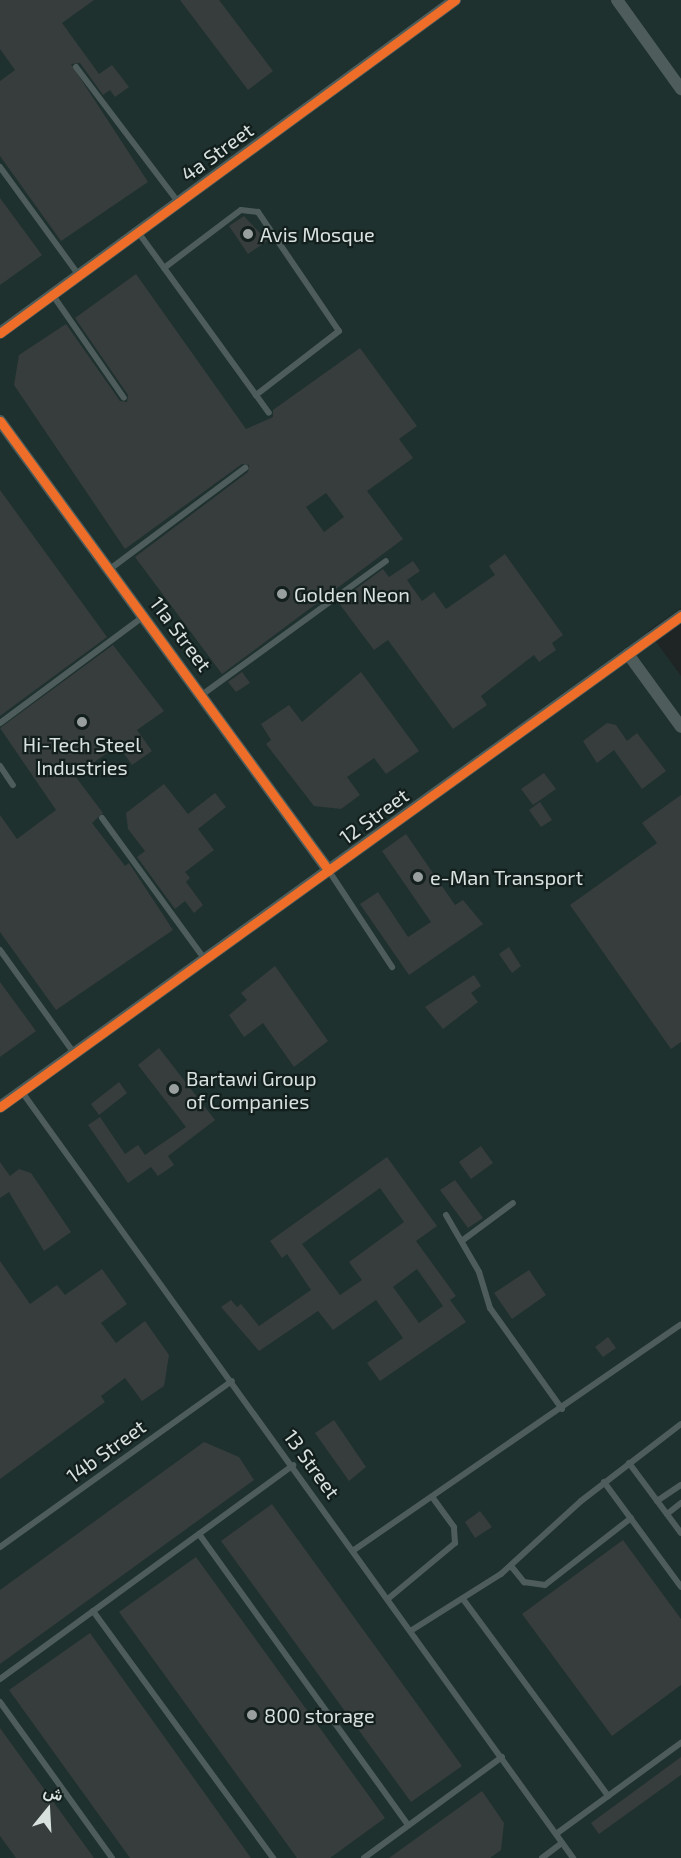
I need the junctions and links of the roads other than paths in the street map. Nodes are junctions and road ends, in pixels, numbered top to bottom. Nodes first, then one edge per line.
1 (455, 0) edge
2 (617, 0) edge
3 (76, 67) dead end
4 (681, 89) edge
5 (0, 167) edge
6 (178, 202) junction
7 (138, 231) junction
8 (164, 268) junction
9 (78, 274) junction
10 (52, 294) junction
11 (0, 333) edge
12 (256, 395) junction
13 (124, 398) dead end
14 (269, 413) dead end
15 (0, 421) edge
16 (245, 468) dead end
17 (386, 561) dead end
18 (110, 569) junction
19 (144, 616) junction
20 (681, 616) edge
21 (628, 654) junction
22 (203, 694) junction
23 (0, 723) edge
24 (681, 727) edge
25 (0, 766) edge
26 (13, 785) dead end
27 (102, 818) dead end
28 (330, 871) junction
29 (0, 950) edge
30 (205, 960) junction
31 (393, 967) dead end
32 (75, 1053) junction
33 (21, 1091) junction
34 (0, 1107) edge
35 (513, 1203) dead end
36 (446, 1215) dead end
37 (463, 1240) junction
38 (681, 1324) edge
39 (232, 1381) junction
40 (562, 1409) junction
41 (681, 1425) edge
42 (629, 1463) junction
43 (293, 1465) junction
44 (604, 1482) junction
45 (681, 1485) edge
46 (433, 1498) junction
47 (657, 1501) junction
48 (681, 1503) edge
49 (667, 1514) junction
50 (631, 1518) junction
51 (681, 1533) edge
52 (199, 1534) junction
53 (0, 1547) edge
54 (354, 1550) junction
55 (512, 1566) junction
56 (681, 1587) edge
57 (389, 1598) junction
58 (463, 1599) junction
59 (93, 1611) junction
60 (412, 1630) junction
61 (0, 1679) edge
62 (0, 1702) edge
63 (681, 1743) edge
64 (502, 1757) junction
65 (608, 1796) junction
66 (408, 1825) junction
67 (556, 1834) junction
68 (562, 1843) junction
69 (112, 1858) edge
70 (273, 1858) edge
71 (364, 1858) edge
72 (542, 1858) edge
73 (573, 1858) edge

1 - 6 street, 4a Street
2 - 4 street
3 - 6 lane
5 - 9 lane
6 - 7 street, 4a Street
7 - 8 lane
7 - 9 street, 4a Street
8 - 12 lane
8 - 12 lane
9 - 10 street, 4a Street
10 - 11 street, 4a Street
10 - 13 lane
12 - 14 lane
15 - 18 street, 11a Street
16 - 18 lane
17 - 22 lane
18 - 19 street, 11a Street
19 - 22 street, 11a Street
19 - 23 lane
20 - 21 street, 12 Street
21 - 24 street
21 - 28 street, 12 Street
22 - 28 street, 11a Street
25 - 26 lane
27 - 30 lane
28 - 30 street, 12 Street
28 - 31 lane
29 - 32 lane
30 - 32 street, 12 Street
32 - 33 street, 12 Street
33 - 34 street, 12 Street
33 - 39 lane, 13 Street
35 - 37 lane
36 - 37 lane
37 - 40 lane
38 - 40 lane
39 - 43 lane, 13 Street
39 - 53 lane, 14b Street
40 - 46 lane
41 - 42 lane
42 - 44 lane
42 - 47 lane
43 - 52 lane
43 - 54 lane, 13 Street
44 - 50 lane
44 - 55 lane
45 - 47 lane
46 - 54 lane
46 - 57 lane
47 - 49 lane
48 - 49 lane
49 - 51 lane
50 - 55 lane
50 - 56 lane
52 - 59 lane
52 - 66 lane
54 - 57 lane, 13 Street
55 - 58 lane
57 - 60 lane, 13 Street
58 - 60 lane
58 - 65 lane
59 - 61 lane
59 - 70 lane
60 - 64 lane, 13 Street
62 - 69 lane
63 - 65 lane
64 - 66 lane
64 - 67 lane, 13 Street
65 - 67 lane
66 - 71 lane
67 - 68 lane, 13 Street
68 - 72 lane
68 - 73 lane, 13 Street

